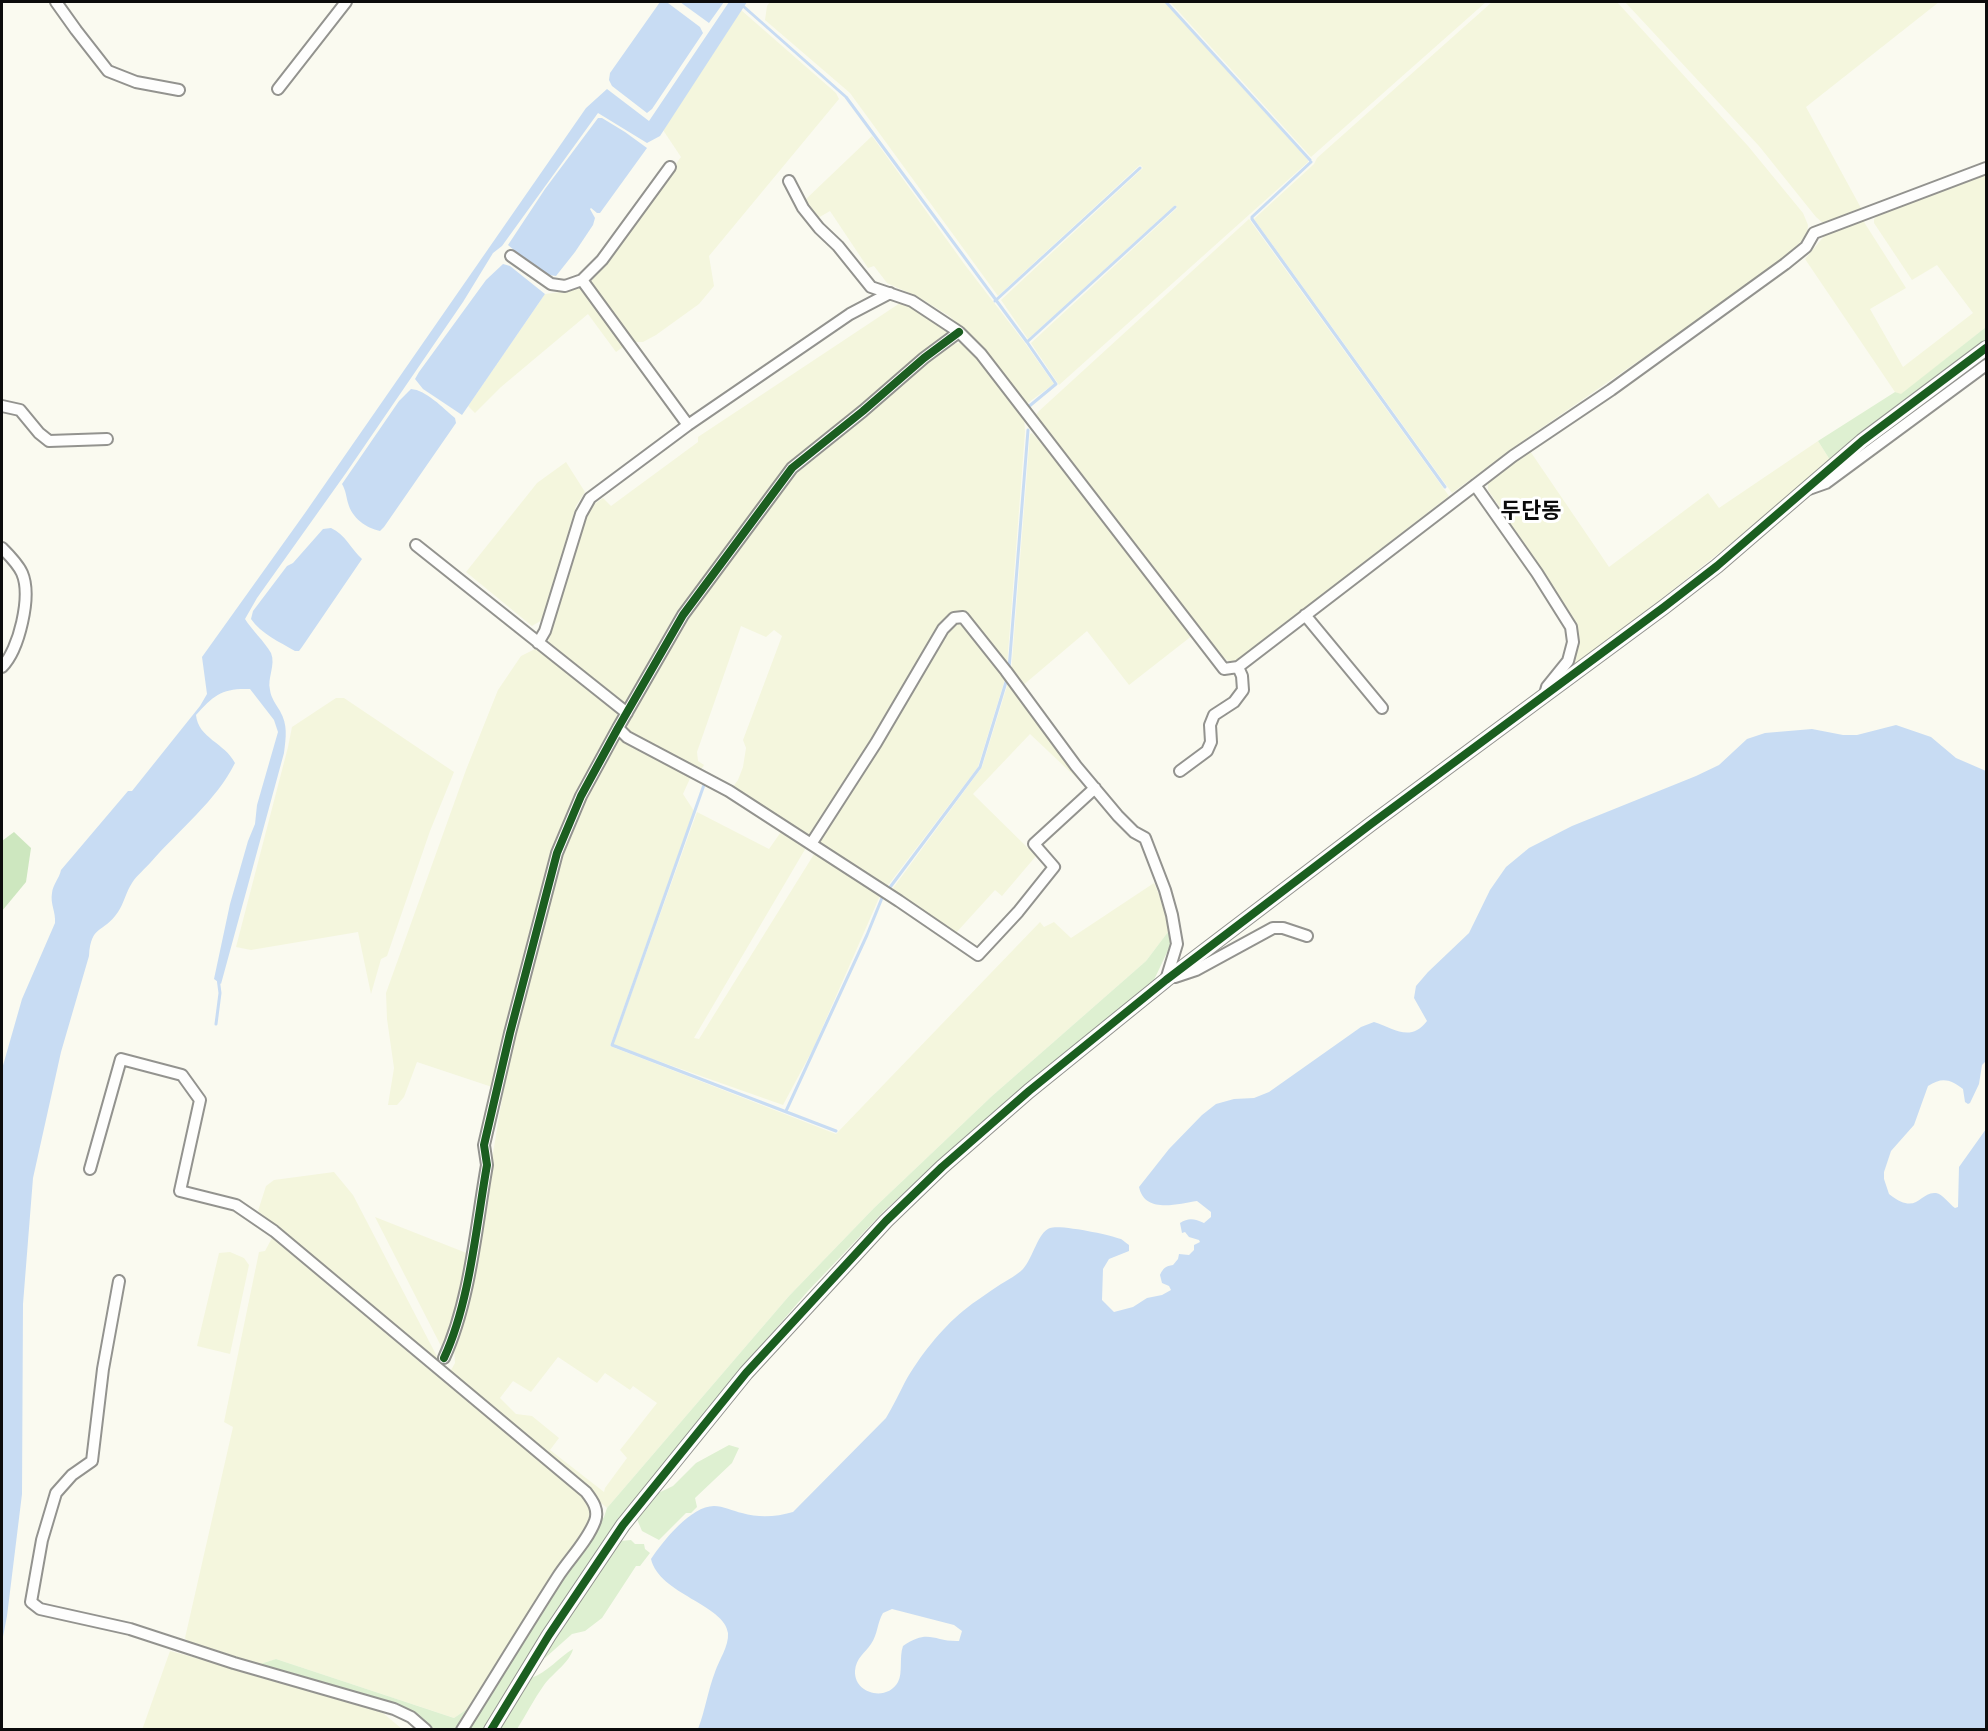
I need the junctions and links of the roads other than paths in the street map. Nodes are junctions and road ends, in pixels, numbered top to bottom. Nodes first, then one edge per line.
1 (56, 2) edge
2 (346, 2) edge
3 (278, 89) dead end
4 (179, 90) dead end
5 (670, 167) dead end
6 (1986, 168) edge
7 (789, 181) dead end
8 (511, 256) dead end
9 (582, 280) junction
10 (890, 293) junction
11 (959, 332) junction
12 (1986, 348) edge
13 (1986, 365) edge
14 (2, 406) edge
15 (688, 425) junction
16 (107, 439) dead end
17 (1475, 485) junction
18 (1803, 491) junction
19 (416, 545) dead end
20 (2, 548) edge
21 (1305, 615) junction
22 (538, 643) junction
23 (2, 667) edge
24 (1238, 667) junction
25 (1544, 698) junction
26 (1382, 708) dead end
27 (627, 714) junction
28 (618, 728) junction
29 (1180, 771) dead end
30 (1095, 788) junction
31 (811, 844) junction
32 (1308, 936) dead end
33 (1166, 980) junction
34 (90, 1168) dead end
35 (119, 1281) dead end
36 (444, 1358) dead end
37 (426, 1730) edge
38 (462, 1730) edge
39 (491, 1730) edge

1 - 4 street
2 - 3 street
5 - 9 street
6 - 17 street
7 - 10 street
8 - 9 street
9 - 15 street
10 - 11 street
10 - 15 street
11 - 24 street
11 - 27 street
12 - 18 street
13 - 18 street
14 - 16 street
15 - 22 street
17 - 21 street
17 - 25 street
18 - 25 street
19 - 22 street
20 - 23 street
21 - 24 street
21 - 26 street
22 - 27 street
24 - 29 street
25 - 33 street
27 - 28 street
28 - 31 street
28 - 36 street
30 - 31 street
30 - 31 street
30 - 33 street
32 - 33 street
33 - 39 street
34 - 38 street
35 - 37 street

